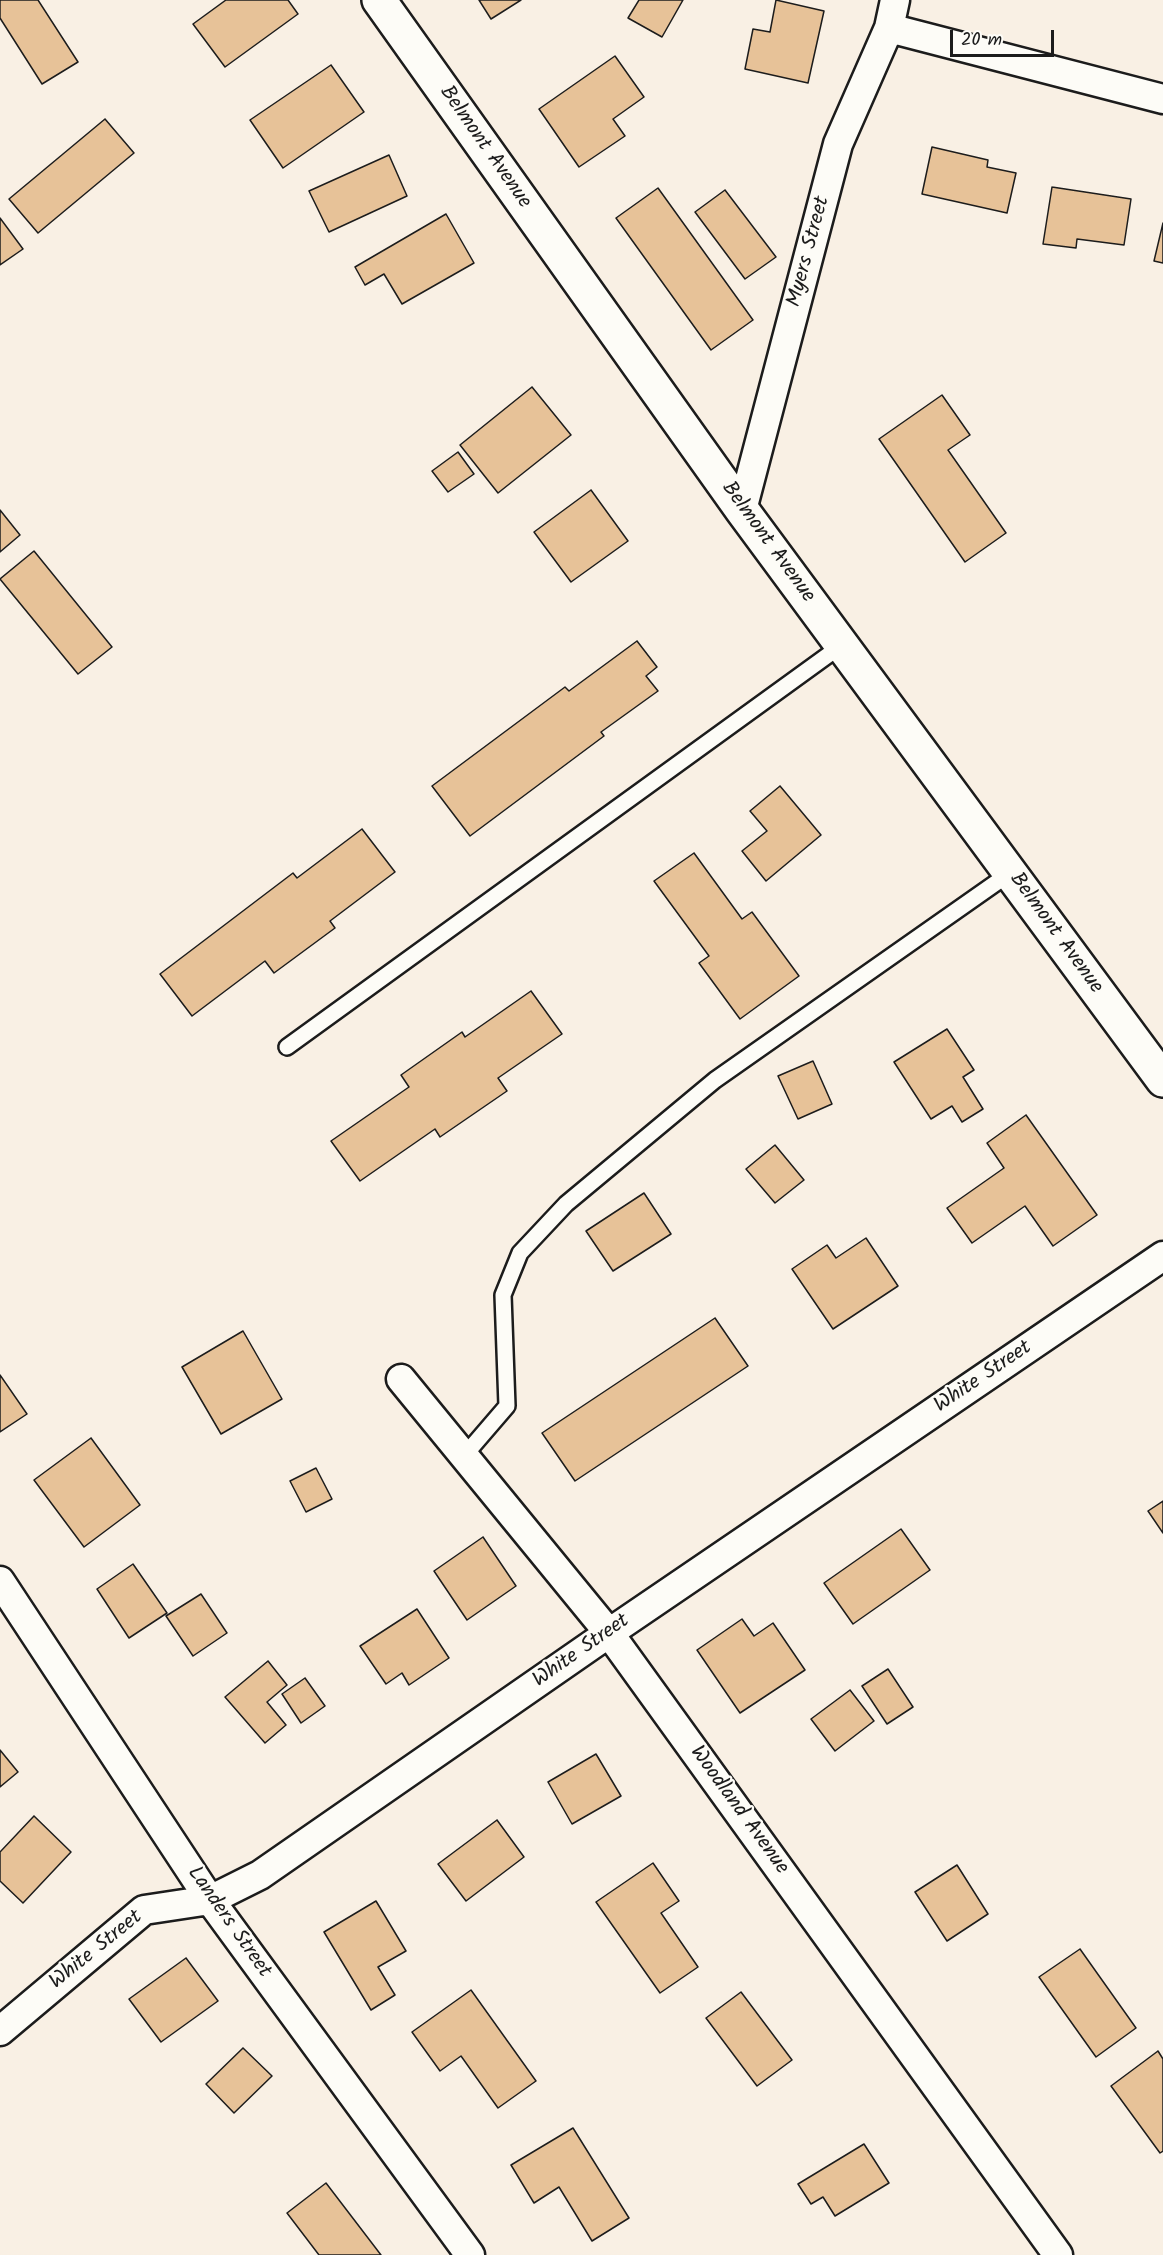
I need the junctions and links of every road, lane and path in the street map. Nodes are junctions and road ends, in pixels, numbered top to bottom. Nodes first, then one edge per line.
1 (379, 0) edge
2 (895, 0) edge
3 (889, 28) junction
4 (1163, 99) edge
5 (742, 510) junction
6 (842, 645) junction
7 (1010, 873) junction
8 (287, 1047) dead end
9 (1163, 1080) edge
10 (1163, 1256) edge
11 (401, 1379) dead end
12 (464, 1456) junction
13 (0, 1581) edge
14 (609, 1633) junction
15 (210, 1900) junction
16 (0, 2031) edge
17 (471, 2255) edge
18 (1058, 2255) edge

1 - 5 main road, Belmont Avenue
2 - 3 street, Myers Street
3 - 4 street
3 - 5 street, Myers Street
5 - 6 main road, Belmont Avenue
6 - 7 main road, Belmont Avenue
6 - 8 lane
7 - 9 main road, Belmont Avenue
7 - 12 lane
10 - 14 street, White Street
11 - 12 street, Woodland Avenue
12 - 14 street, Woodland Avenue
13 - 15 street, Landers Street
14 - 15 street, White Street
14 - 18 street, Woodland Avenue
15 - 16 street, White Street
15 - 17 street, Landers Street

